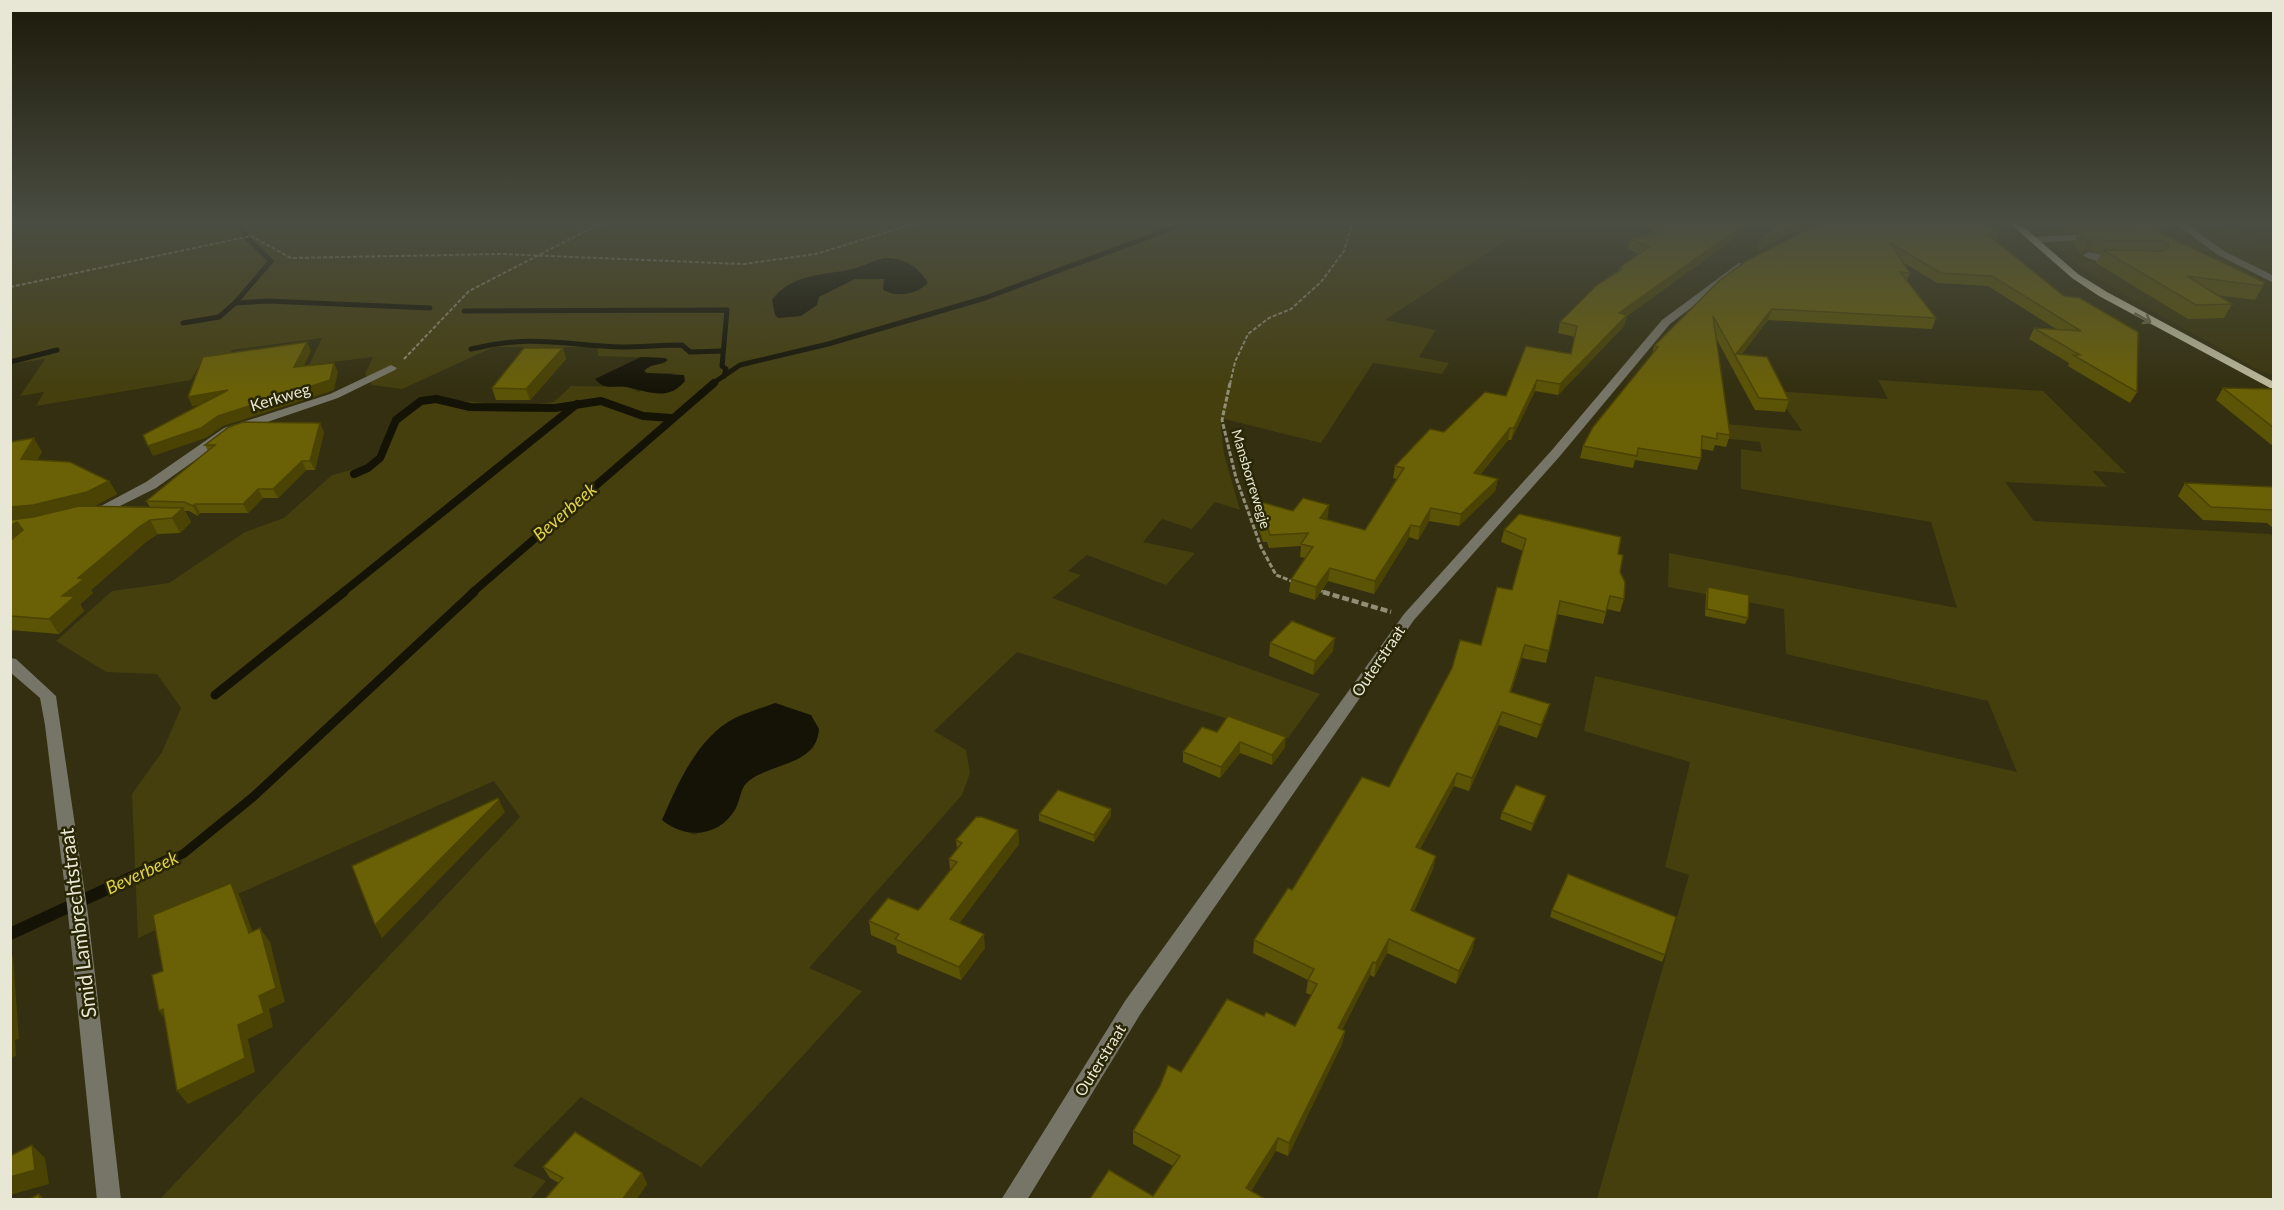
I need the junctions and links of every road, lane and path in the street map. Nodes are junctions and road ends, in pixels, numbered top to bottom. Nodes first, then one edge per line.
1 (51, 277) edge
2 (495, 277) edge
3 (1324, 277) edge
4 (1725, 277) edge
5 (2077, 277) edge
6 (10, 286) edge
7 (391, 368) joint
8 (2248, 374) junction
9 (2274, 382) edge
10 (2274, 387) edge
11 (124, 517) edge
12 (1298, 584) edge
13 (1308, 587) edge
14 (1409, 617) junction
15 (10, 663) edge
16 (109, 1200) edge
17 (1013, 1200) edge

1 - 6 path
2 - 7 path
3 - 12 path, Mansborrewegje
4 - 14 street, Outerstraat
5 -> 8 main road
7 - 11 street, Kerkweg
8 - 9 main road
8 - 10 main road
13 - 14 path
14 - 17 street, Outerstraat
15 - 16 street, Smid Lambrechtstraat

